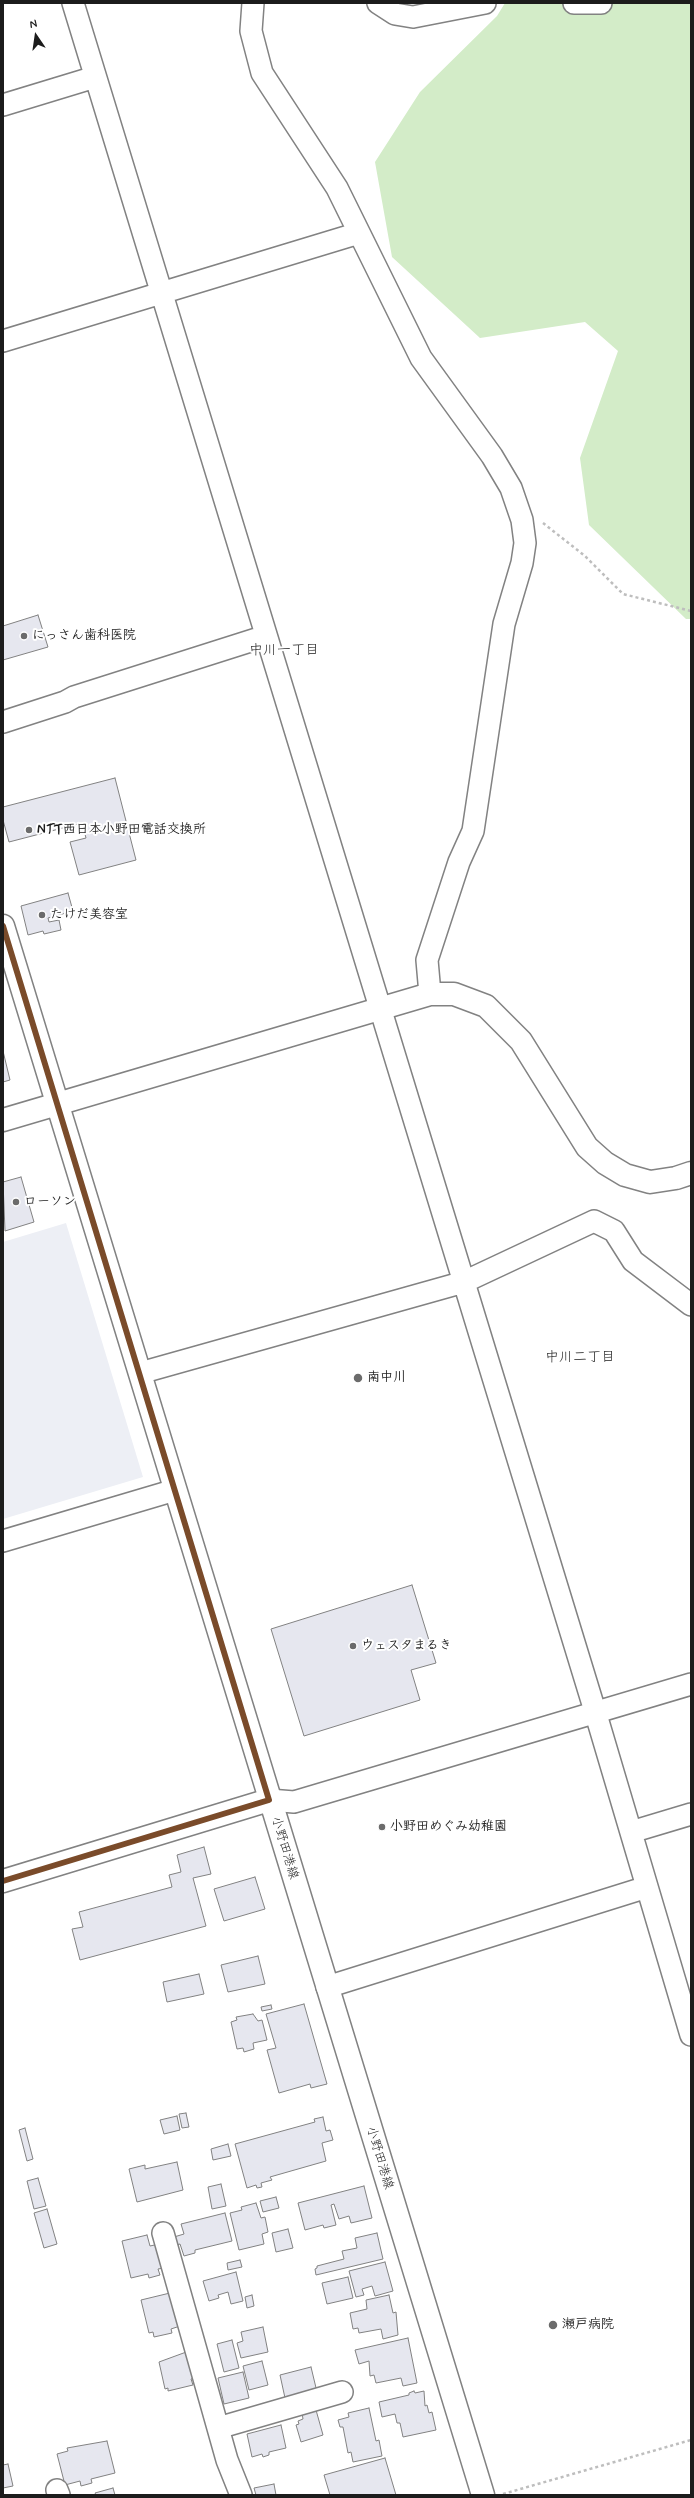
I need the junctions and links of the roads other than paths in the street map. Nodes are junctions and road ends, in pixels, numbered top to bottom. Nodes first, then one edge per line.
1 (73, 3) edge
2 (253, 3) edge
3 (378, 3) edge
4 (574, 3) edge
5 (601, 3) edge
6 (474, 4) edge
7 (95, 77) junction
8 (3, 105) edge
9 (359, 234) junction
10 (161, 294) junction
11 (3, 341) edge
12 (266, 636) junction
13 (3, 722) edge
14 (3, 926) edge
15 (430, 994) junction
16 (380, 1009) junction
17 (58, 1103) junction
18 (3, 1120) edge
19 (691, 1173) edge
20 (464, 1282) junction
21 (691, 1305) edge
22 (140, 1373) junction
23 (175, 1490) junction
24 (3, 1541) edge
25 (691, 1684) edge
26 (595, 1711) junction
27 (269, 1800) junction
28 (691, 1814) edge
29 (630, 1832) junction
30 (3, 1881) edge
31 (647, 1887) junction
32 (327, 1987) junction
33 (691, 2035) edge
34 (163, 2233) dead end
35 (342, 2392) dead end
36 (218, 2428) junction
37 (241, 2495) edge
38 (483, 2495) edge

1 - 7 street
2 - 9 street
3 - 6 street
4 - 5 street
7 - 8 street
7 - 10 street
9 - 10 street
9 - 15 street
10 - 11 street
10 - 12 street
12 - 13 street
12 - 16 street
14 - 17 main road, 小野田港線
15 - 16 main road
15 - 19 main road
16 - 17 main road
16 - 20 street
17 - 18 main road
17 - 22 main road, 小野田港線
20 - 21 street
20 - 22 street
20 - 26 street
22 - 23 main road, 小野田港線
23 - 24 street
23 - 27 main road, 小野田港線
25 - 26 street
26 - 27 street
26 - 29 street
27 - 30 main road
27 - 32 main road, 小野田港線
28 - 29 street
29 - 31 street
31 - 32 street
31 - 33 street
32 - 38 main road, 小野田港線
34 - 36 street
35 - 36 street
36 - 37 street

